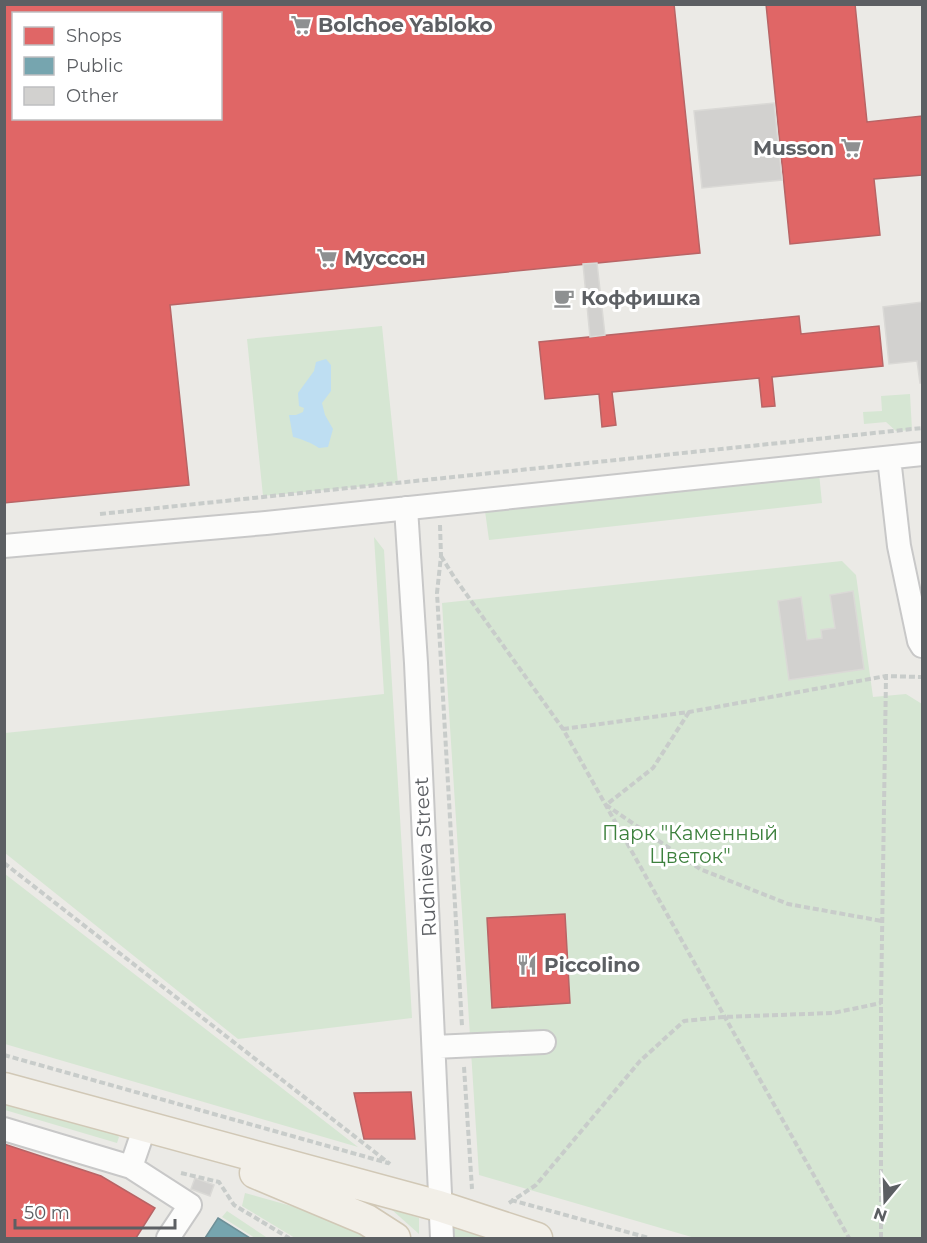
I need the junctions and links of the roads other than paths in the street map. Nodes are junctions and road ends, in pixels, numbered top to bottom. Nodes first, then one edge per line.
1 (922, 454) edge
2 (890, 458) junction
3 (406, 508) junction
4 (4, 546) edge
5 (922, 646) edge
6 (544, 1042) dead end
7 (434, 1047) junction
8 (4, 1088) edge
9 (137, 1126) junction
10 (4, 1129) edge
11 (130, 1167) junction
12 (228, 1174) junction
13 (440, 1206) junction
14 (168, 1239) edge
15 (395, 1239) edge
16 (442, 1239) edge
17 (537, 1239) edge

1 - 2 street
2 - 3 street
2 - 5 street
3 - 4 street
3 - 7 street, Rudnieva Street
6 - 7 street
7 - 13 street, Rudnieva Street
8 - 9 main road
9 - 11 street
9 - 12 main road
9 - 13 main road
10 - 11 street
11 - 14 street
12 - 13 main road
12 - 15 main road
13 - 16 street, Rudnieva Street
13 - 17 main road

